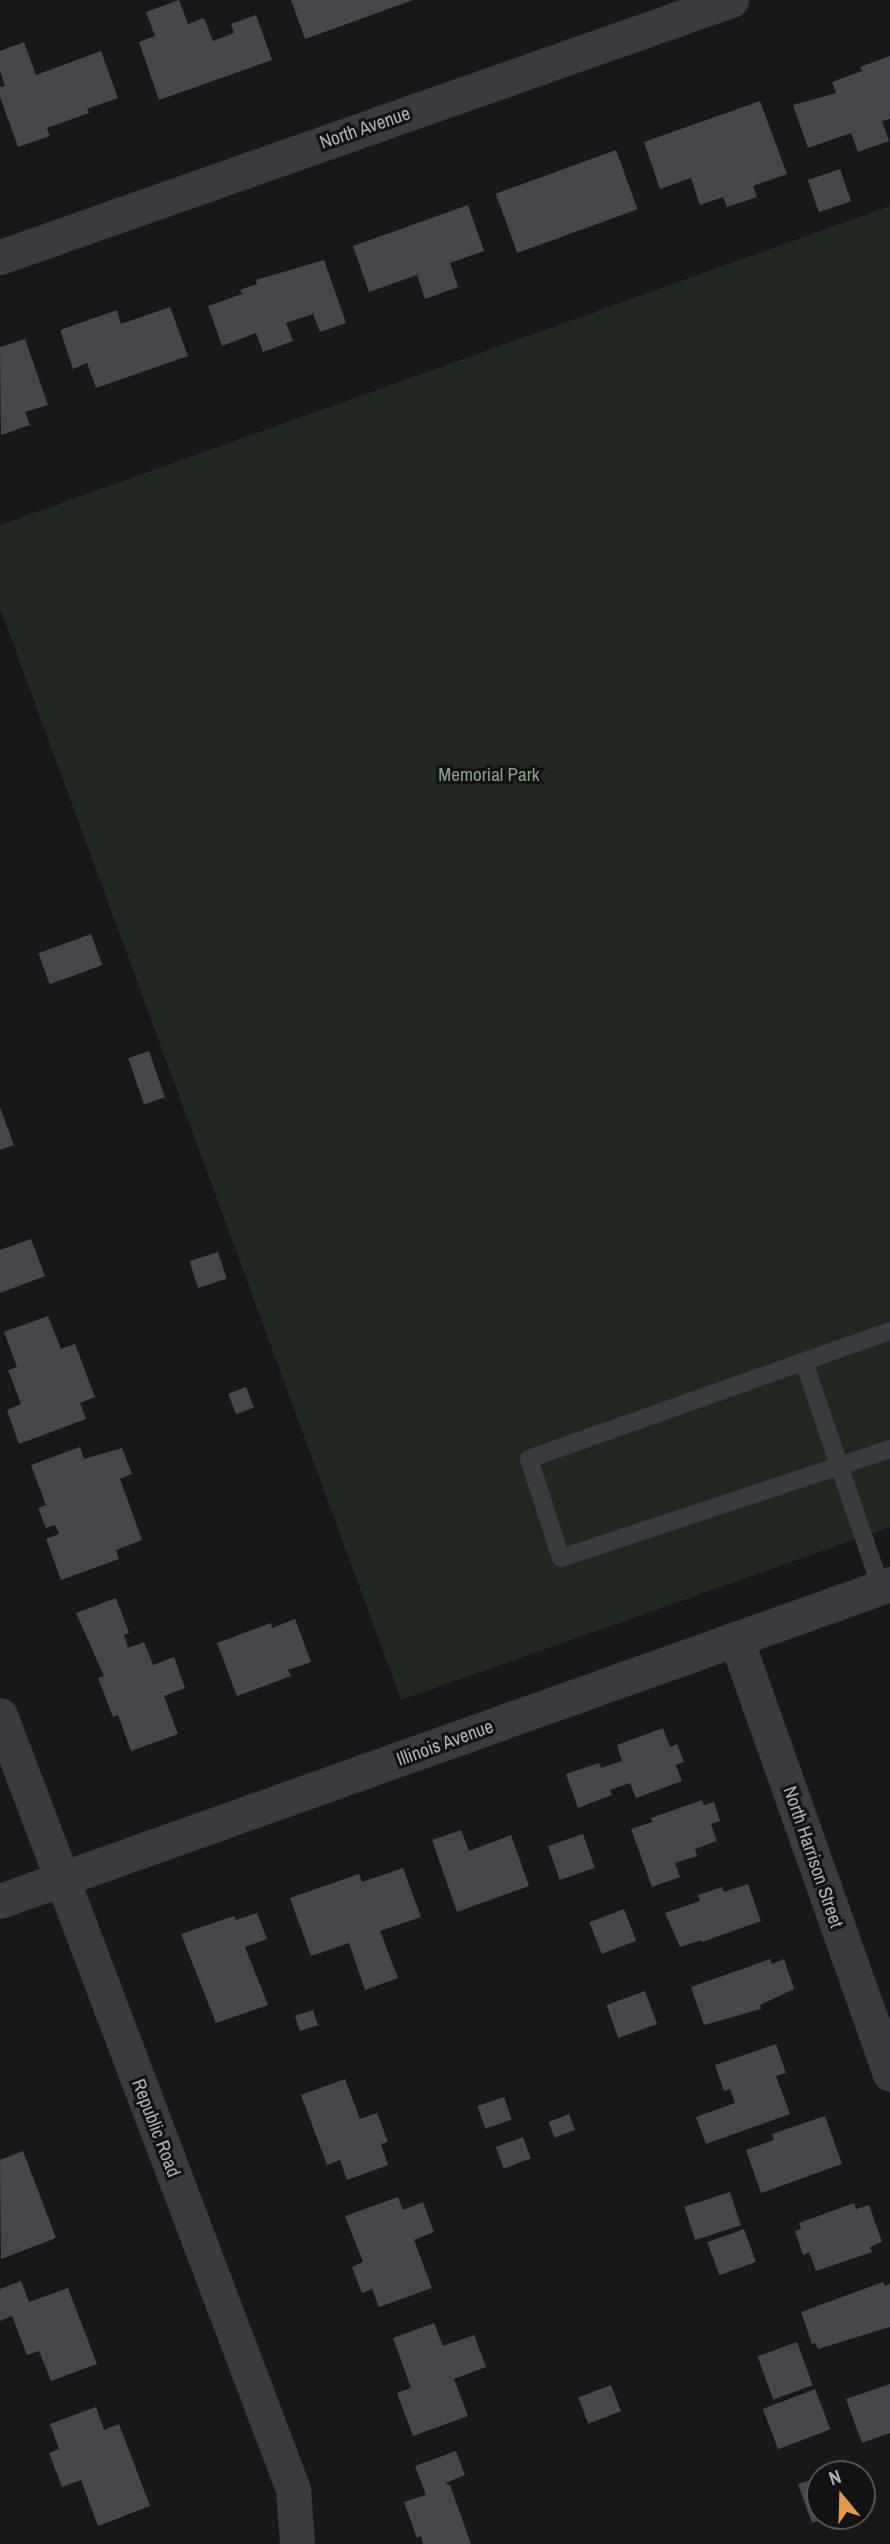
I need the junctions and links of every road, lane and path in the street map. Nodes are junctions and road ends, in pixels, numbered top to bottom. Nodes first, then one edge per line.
1 (731, 0) edge
2 (0, 257) edge
3 (890, 1331) edge
4 (804, 1362) junction
5 (890, 1449) edge
6 (842, 1467) junction
7 (886, 1586) edge
8 (736, 1639) junction
9 (0, 1715) edge
10 (62, 1879) junction
11 (0, 1901) edge
12 (890, 2074) edge
13 (297, 2544) edge

1 - 2 street, North Avenue
3 - 4 lane
4 - 6 lane
4 - 6 lane
5 - 6 lane
6 - 7 lane
7 - 8 street, Illinois Avenue
8 - 10 street, Illinois Avenue
8 - 12 street, North Harrison Street
9 - 10 street, Republic Road
10 - 11 street, Illinois Avenue
10 - 13 street, Republic Road

